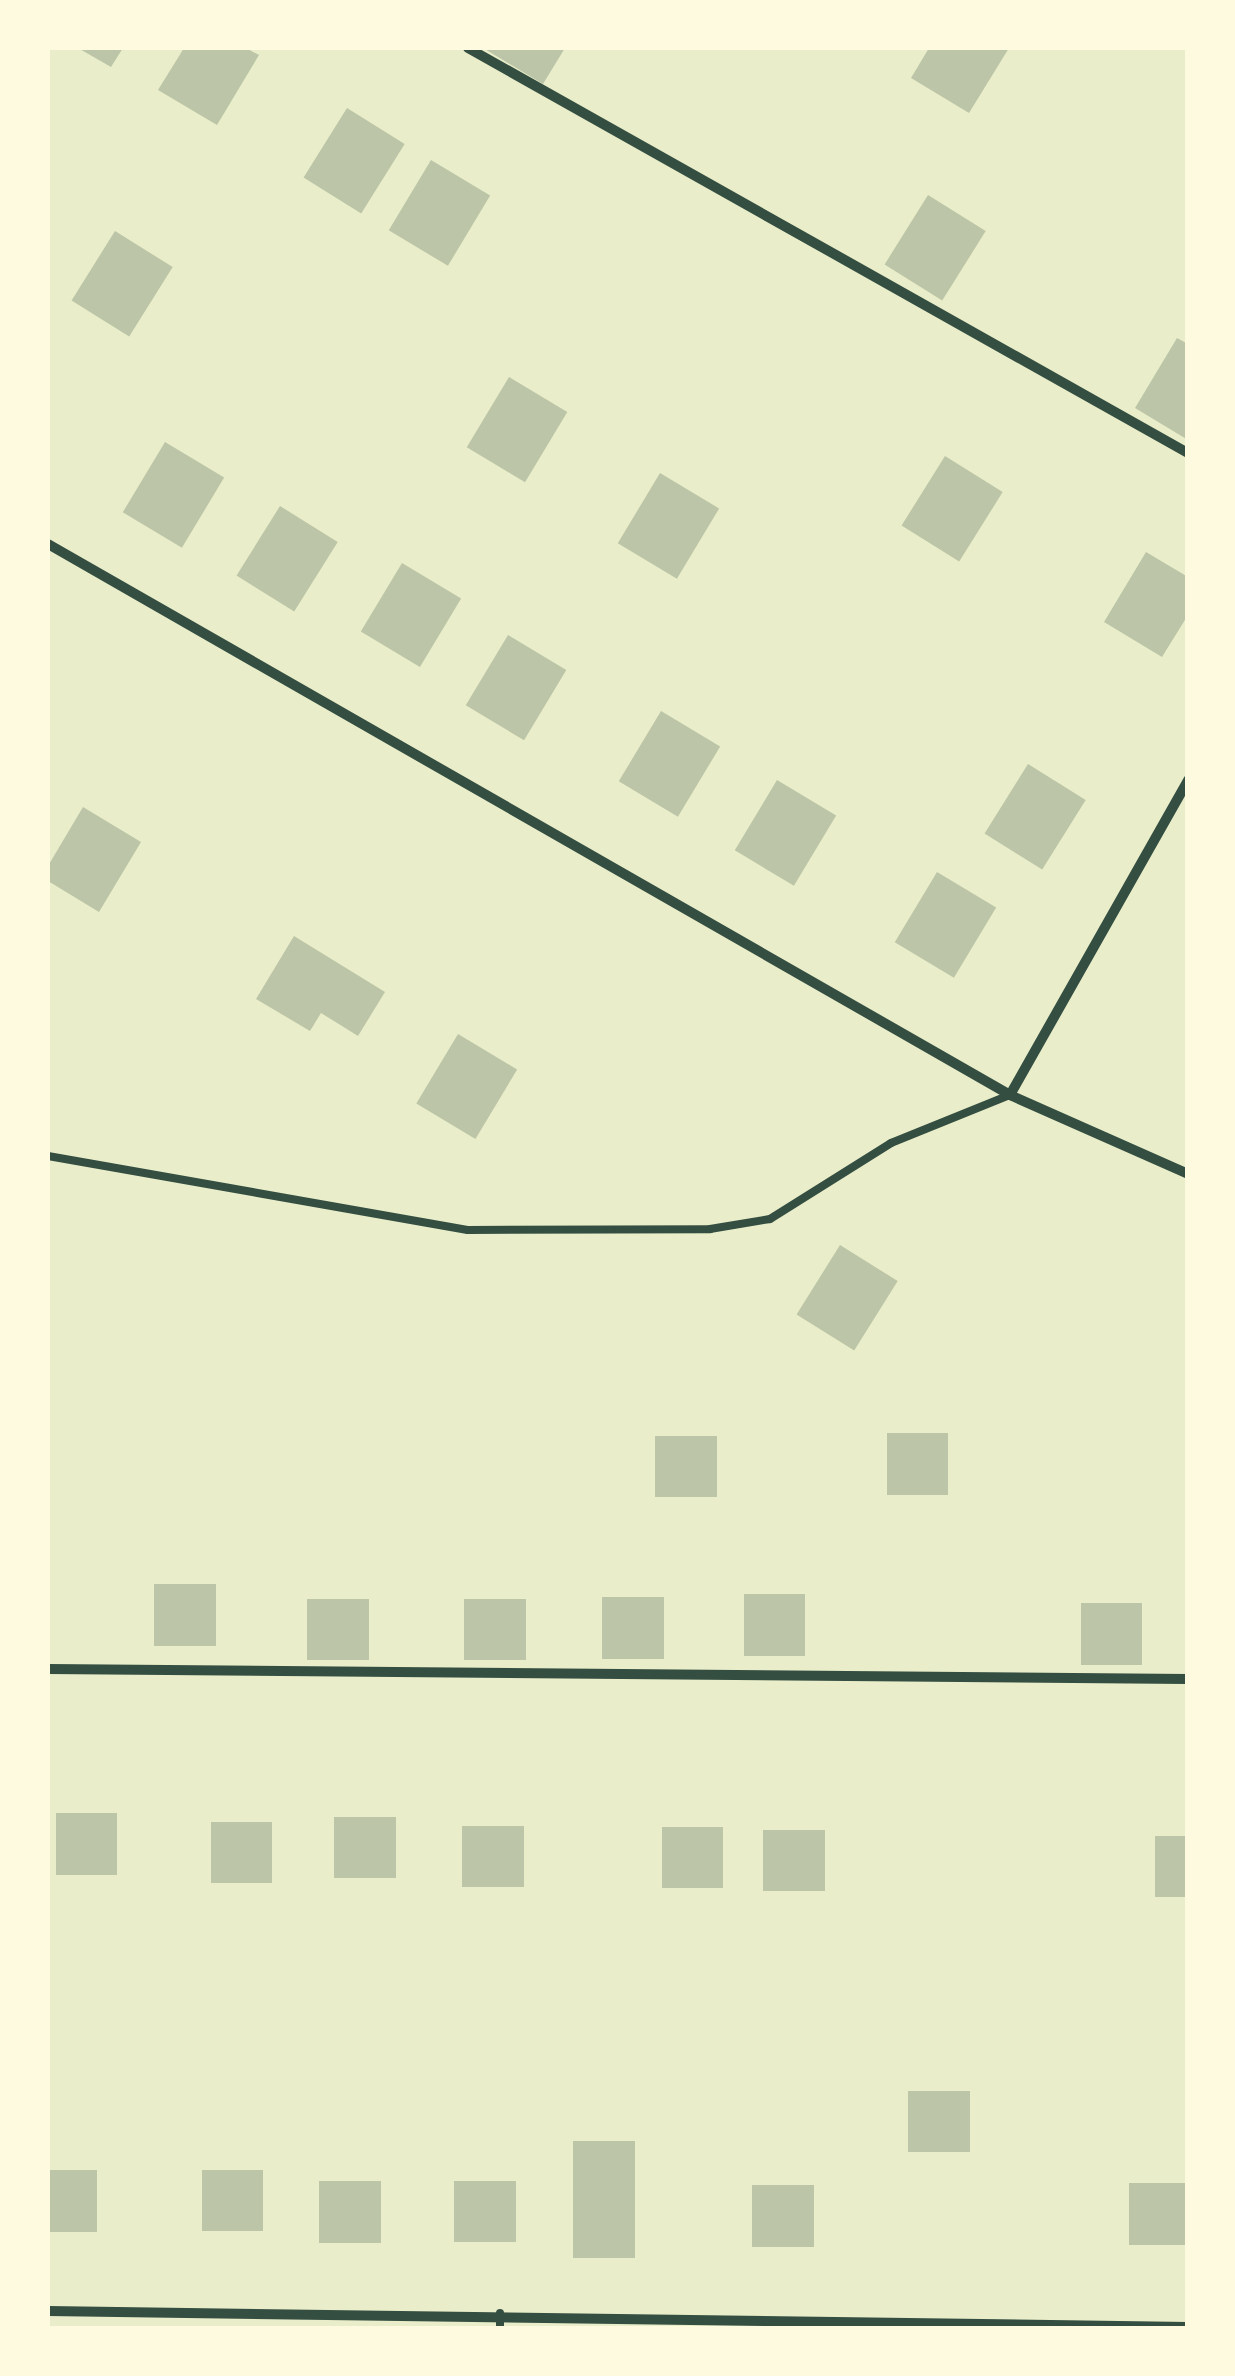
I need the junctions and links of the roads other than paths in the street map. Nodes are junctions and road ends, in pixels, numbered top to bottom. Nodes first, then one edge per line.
1 (468, 48) edge
2 (1188, 452) edge
3 (48, 544) edge
4 (1188, 780) edge
5 (1010, 1096) junction
6 (48, 1156) edge
7 (1188, 1174) edge
8 (48, 1669) edge
9 (1188, 1679) edge
10 (48, 2311) edge
11 (500, 2314) junction
12 (1188, 2327) edge
13 (500, 2328) edge
14 (1095, 2328) edge

1 - 2 street
3 - 5 street
4 - 5 street
5 - 6 lane
5 - 7 street
8 - 9 street
10 - 11 street
11 - 13 lane
11 - 14 street
12 - 14 street

